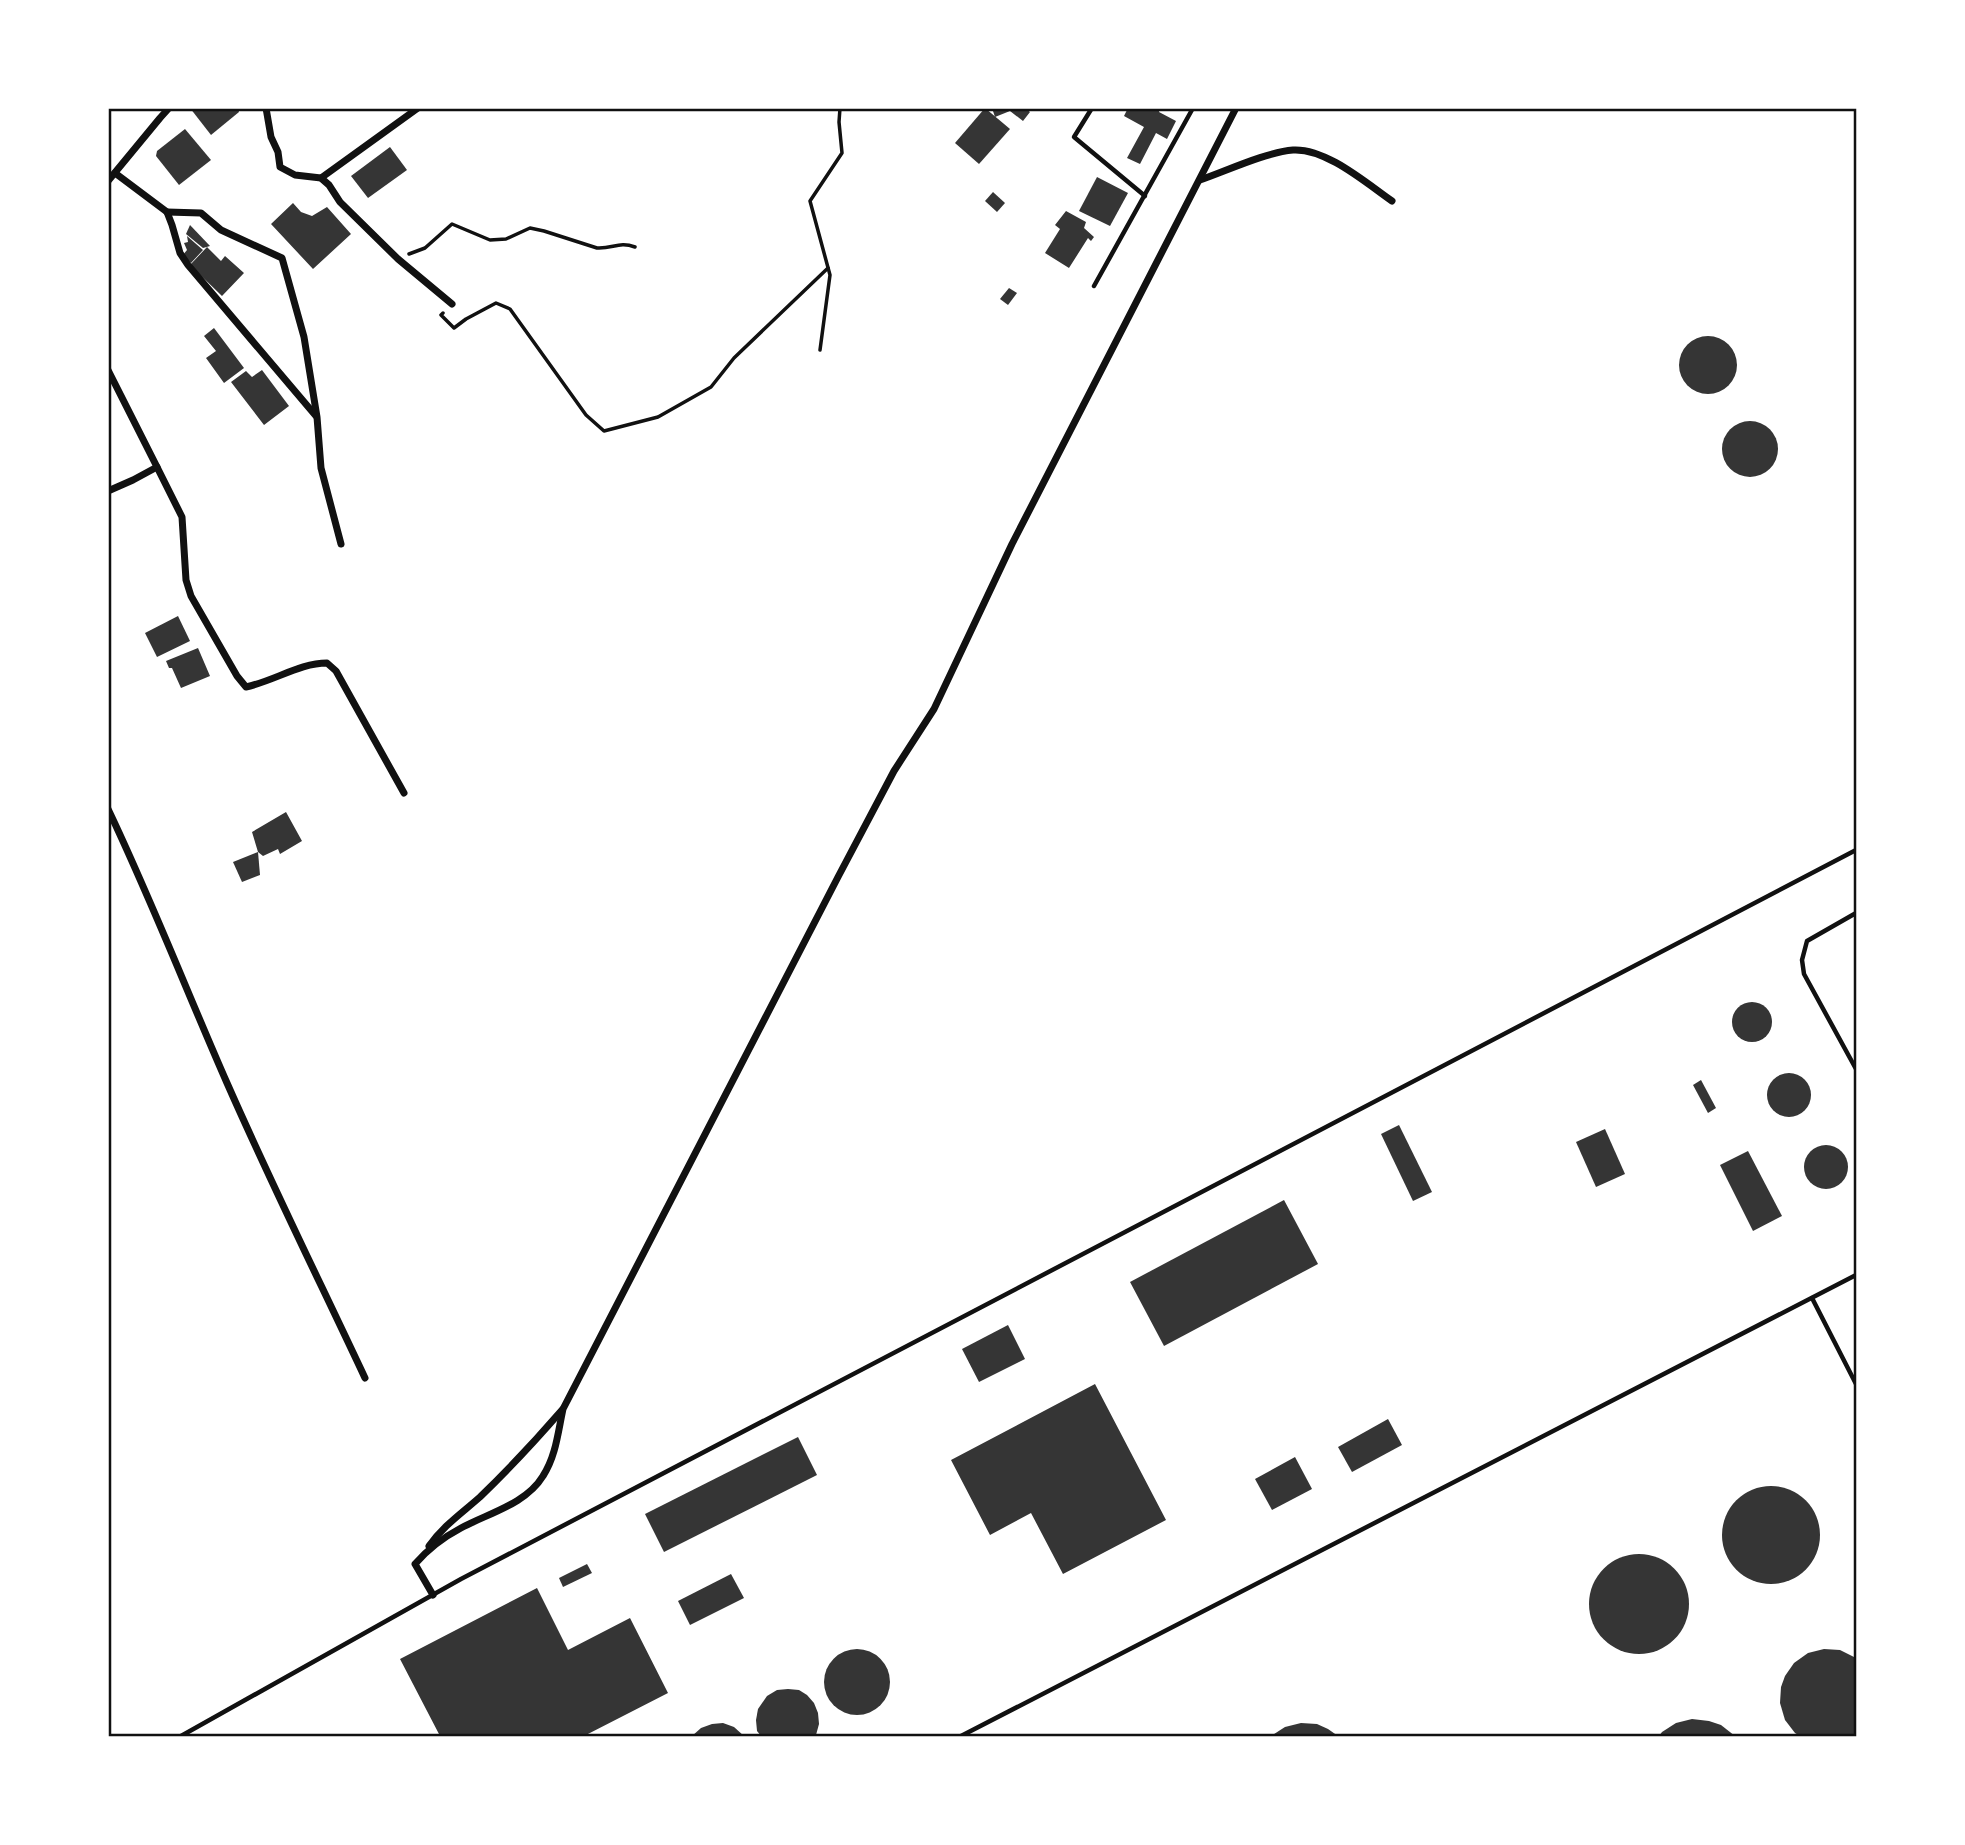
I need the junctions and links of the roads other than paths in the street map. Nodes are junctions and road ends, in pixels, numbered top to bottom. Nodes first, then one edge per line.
1 (169, 108) edge
2 (266, 108) edge
3 (418, 108) edge
4 (1092, 108) edge
5 (1193, 108) edge
6 (1236, 108) edge
7 (115, 173) junction
8 (321, 178) junction
9 (1200, 180) junction
10 (108, 181) edge
11 (1145, 196) junction
12 (1392, 201) dead end
13 (167, 212) junction
14 (1094, 286) dead end
15 (452, 304) road end
16 (108, 370) edge
17 (317, 417) junction
18 (157, 467) junction
19 (108, 491) edge
20 (341, 544) dead end
21 (404, 793) dead end
22 (108, 809) edge
23 (1857, 850) edge
24 (1857, 913) edge
25 (1857, 1069) edge
26 (1857, 1275) edge
27 (1812, 1298) junction
28 (365, 1378) dead end
29 (1857, 1384) edge
30 (563, 1409) junction
31 (427, 1550) junction
32 (433, 1595) junction
33 (181, 1737) edge
34 (961, 1737) edge

1 - 7 street
2 - 8 street
3 - 8 street
4 - 11 lane
5 - 11 lane
6 - 9 street
7 - 10 street
7 - 13 street
8 - 15 street
9 - 12 street
9 - 30 street
11 - 14 lane
13 - 17 street
13 - 17 street
16 - 18 street
17 - 20 street
18 - 19 street
18 - 21 street
22 - 28 street
23 - 32 lane
24 - 25 lane
26 - 27 lane
27 - 29 lane
27 - 34 lane
30 - 31 street
30 - 31 street
31 - 32 street
32 - 33 lane

